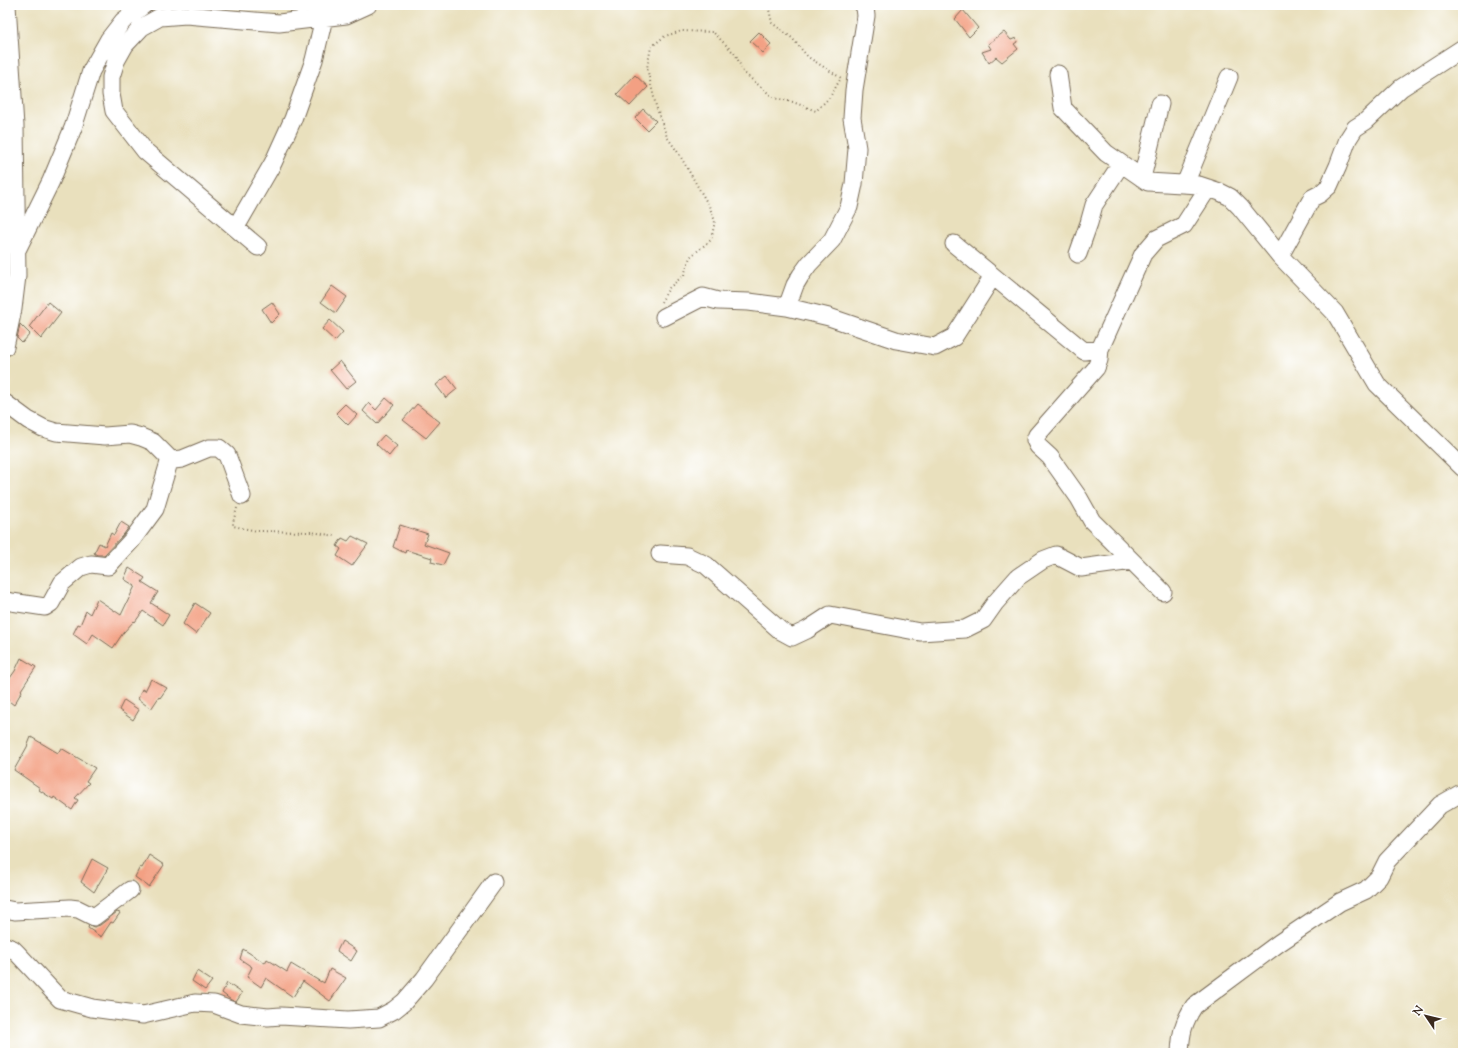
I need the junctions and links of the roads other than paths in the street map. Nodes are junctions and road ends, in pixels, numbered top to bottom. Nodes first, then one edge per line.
1 (7, 5) edge
2 (144, 5) edge
3 (368, 5) edge
4 (863, 5) edge
5 (324, 18) junction
6 (1463, 48) edge
7 (1058, 74) dead end
8 (1229, 76) dead end
9 (1160, 104) dead end
10 (1122, 164) junction
11 (1142, 178) junction
12 (1185, 184) junction
13 (1208, 188) junction
14 (236, 227) junction
15 (954, 244) dead end
16 (258, 247) dead end
17 (17, 250) junction
18 (1078, 254) dead end
19 (1280, 256) junction
20 (993, 276) junction
21 (787, 307) junction
22 (664, 317) road end
23 (5, 347) edge
24 (1100, 349) junction
25 (5, 403) edge
26 (170, 458) junction
27 (1463, 468) edge
28 (242, 496) road end
29 (660, 554) dead end
30 (1132, 561) junction
31 (1163, 592) dead end
32 (5, 601) edge
33 (1463, 792) edge
34 (494, 882) dead end
35 (130, 890) dead end
36 (5, 908) edge
37 (5, 946) edge
38 (1180, 1053) edge

1 - 17 street
2 - 17 street
3 - 5 street
4 - 21 street
5 - 14 street
5 - 14 street
6 - 19 street
7 - 10 street
8 - 12 street
9 - 11 street
10 - 11 street
10 - 18 street
11 - 12 street
12 - 13 street
13 - 19 street
13 - 24 street
14 - 16 street
15 - 20 street
17 - 23 street
19 - 27 street
20 - 21 street
20 - 24 street
21 - 22 street
24 - 30 street
25 - 26 street
26 - 28 street
26 - 32 street
29 - 30 street
30 - 31 street
33 - 38 street
34 - 37 street
35 - 36 street

